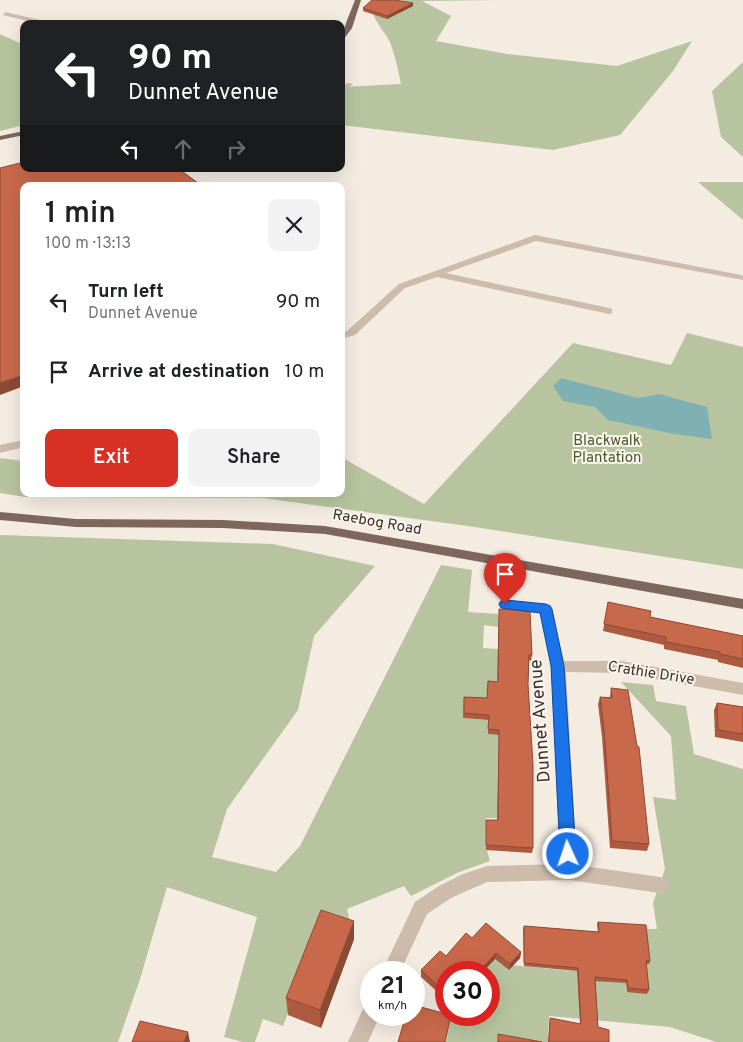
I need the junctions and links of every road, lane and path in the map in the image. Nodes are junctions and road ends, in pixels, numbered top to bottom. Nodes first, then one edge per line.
1 (358, 0) edge
2 (5, 14) dead end
3 (31, 20) edge
4 (345, 34) edge
5 (350, 84) dead end
6 (345, 87) edge
7 (20, 134) edge
8 (0, 138) edge
9 (436, 274) junction
10 (740, 278) dead end
11 (609, 311) dead end
12 (345, 335) edge
13 (20, 444) edge
14 (0, 449) edge
15 (0, 516) edge
16 (505, 604) dead end
17 (743, 604) edge
18 (558, 666) junction
19 (743, 690) edge
20 (569, 872) junction
21 (660, 885) dead end
22 (396, 961) edge
23 (365, 1026) edge
24 (358, 1042) edge

1 - 4 main road
2 - 3 street
5 - 6 street
7 - 8 main road
9 - 10 street
9 - 11 street
9 - 12 street
13 - 14 street
15 - 17 main road, Raebog Road
16 - 18 street, Dunnet Avenue
18 - 19 street, Crathie Drive
18 - 20 street, Dunnet Avenue
20 - 21 street
20 - 22 street
23 - 24 street

